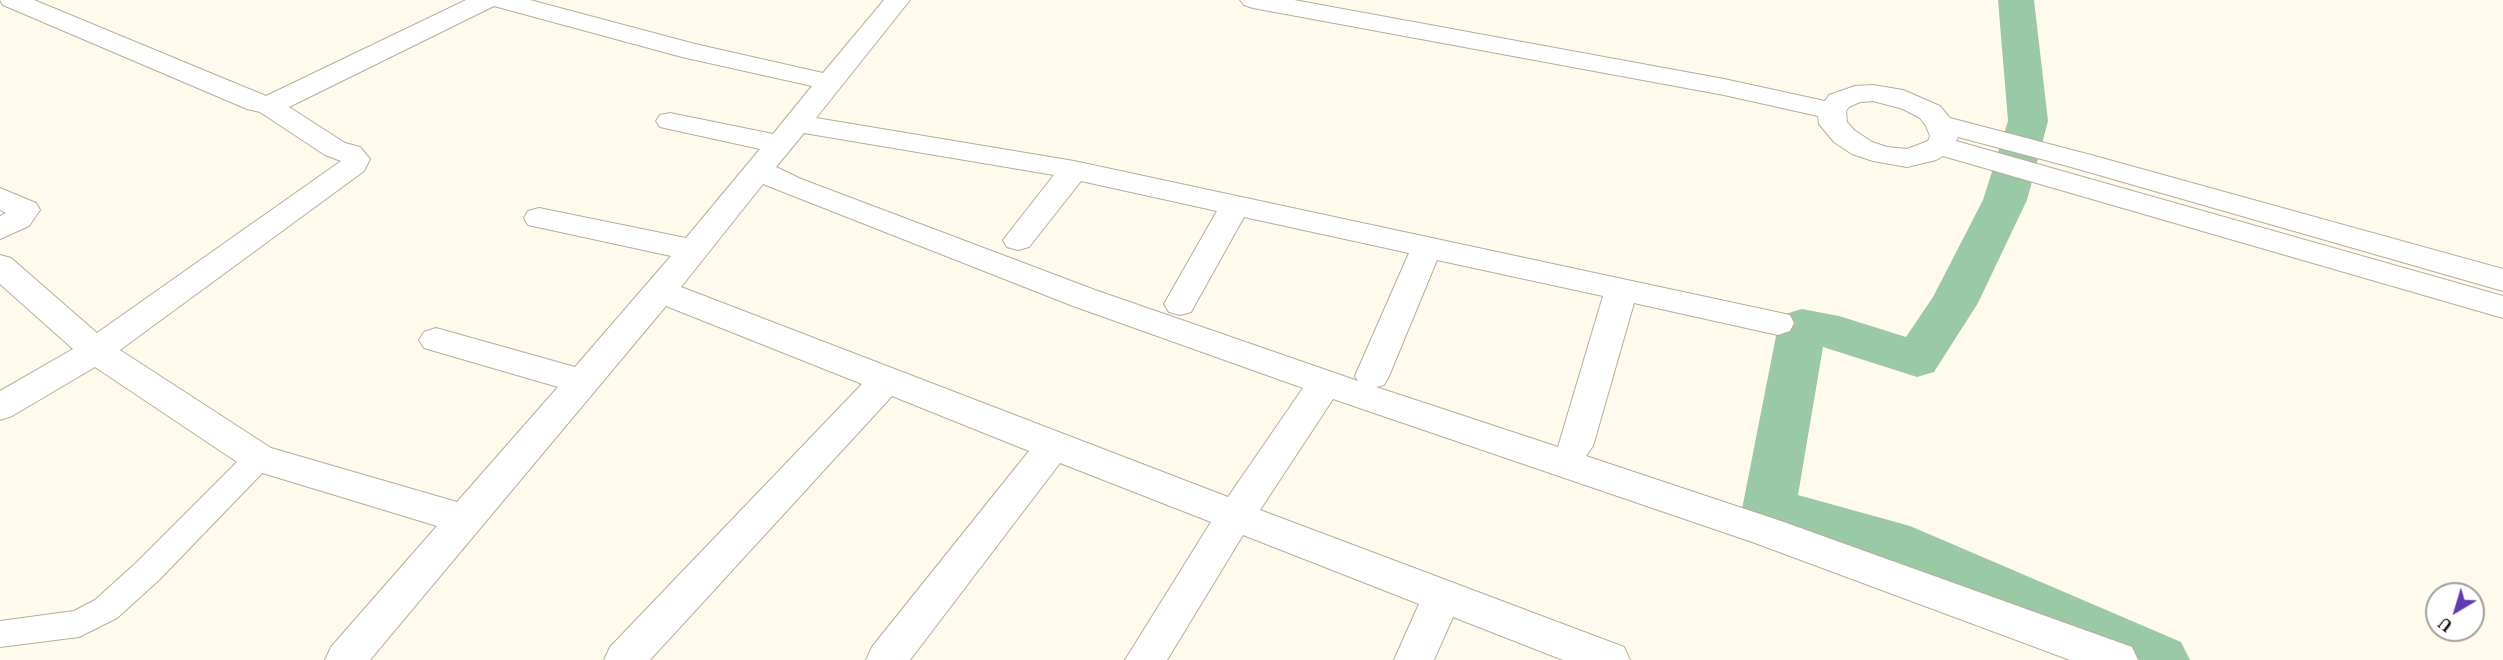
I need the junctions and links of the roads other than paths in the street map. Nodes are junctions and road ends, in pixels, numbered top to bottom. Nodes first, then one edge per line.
1 (486, 0) edge
2 (501, 0) edge
3 (897, 0) edge
4 (1253, 0) edge
5 (1371, 0) edge
6 (12, 7) edge
7 (828, 82) junction
8 (1855, 94) junction
9 (268, 105) junction
10 (1832, 111) junction
11 (670, 121) dead end
12 (788, 133) junction
13 (1940, 135) junction
14 (758, 170) junction
15 (1074, 170) junction
16 (2076, 172) junction
17 (0, 198) edge
18 (1236, 206) junction
19 (539, 218) dead end
20 (0, 229) edge
21 (1018, 240) dead end
22 (1428, 247) junction
23 (693, 250) junction
24 (0, 266) edge
25 (2503, 280) edge
26 (1622, 288) junction
27 (660, 291) junction
28 (1180, 304) dead end
29 (2503, 307) edge
30 (1778, 322) dead end
31 (435, 340) dead end
32 (96, 351) junction
33 (1372, 376) dead end
34 (887, 380) junction
35 (582, 382) junction
36 (1325, 383) junction
37 (0, 407) edge
38 (1053, 446) junction
39 (1575, 446) dead end
40 (259, 458) junction
41 (1236, 515) junction
42 (463, 519) junction
43 (1443, 594) junction
44 (0, 634) edge
45 (345, 660) edge
46 (624, 660) edge
47 (886, 660) edge
48 (1145, 660) edge
49 (1414, 660) edge
50 (1610, 660) edge
51 (2118, 660) edge

1 - 9 street
2 - 7 street
3 - 7 street
4 - 10 street
5 - 8 street
6 - 9 street
7 - 12 street
8 - 10 street
8 - 13 street
9 - 32 street
10 - 13 street
11 - 12 street
12 - 14 street
12 - 15 street
13 - 16 street
14 - 23 street
14 - 36 street
15 - 18 street
15 - 21 street
16 - 25 street
16 - 29 street
17 - 20 street
18 - 22 street
18 - 28 street
19 - 23 street
22 - 26 street
22 - 33 street
23 - 27 street
24 - 32 street
26 - 30 street
26 - 39 street
27 - 34 street
27 - 35 street
31 - 35 street
32 - 37 street
32 - 40 street
34 - 38 street
34 - 46 street
35 - 42 street
36 - 41 street
36 - 51 street
38 - 41 street
38 - 47 street
40 - 42 street
40 - 44 lane
41 - 43 street
41 - 48 street
42 - 45 street
43 - 49 street
43 - 50 street

